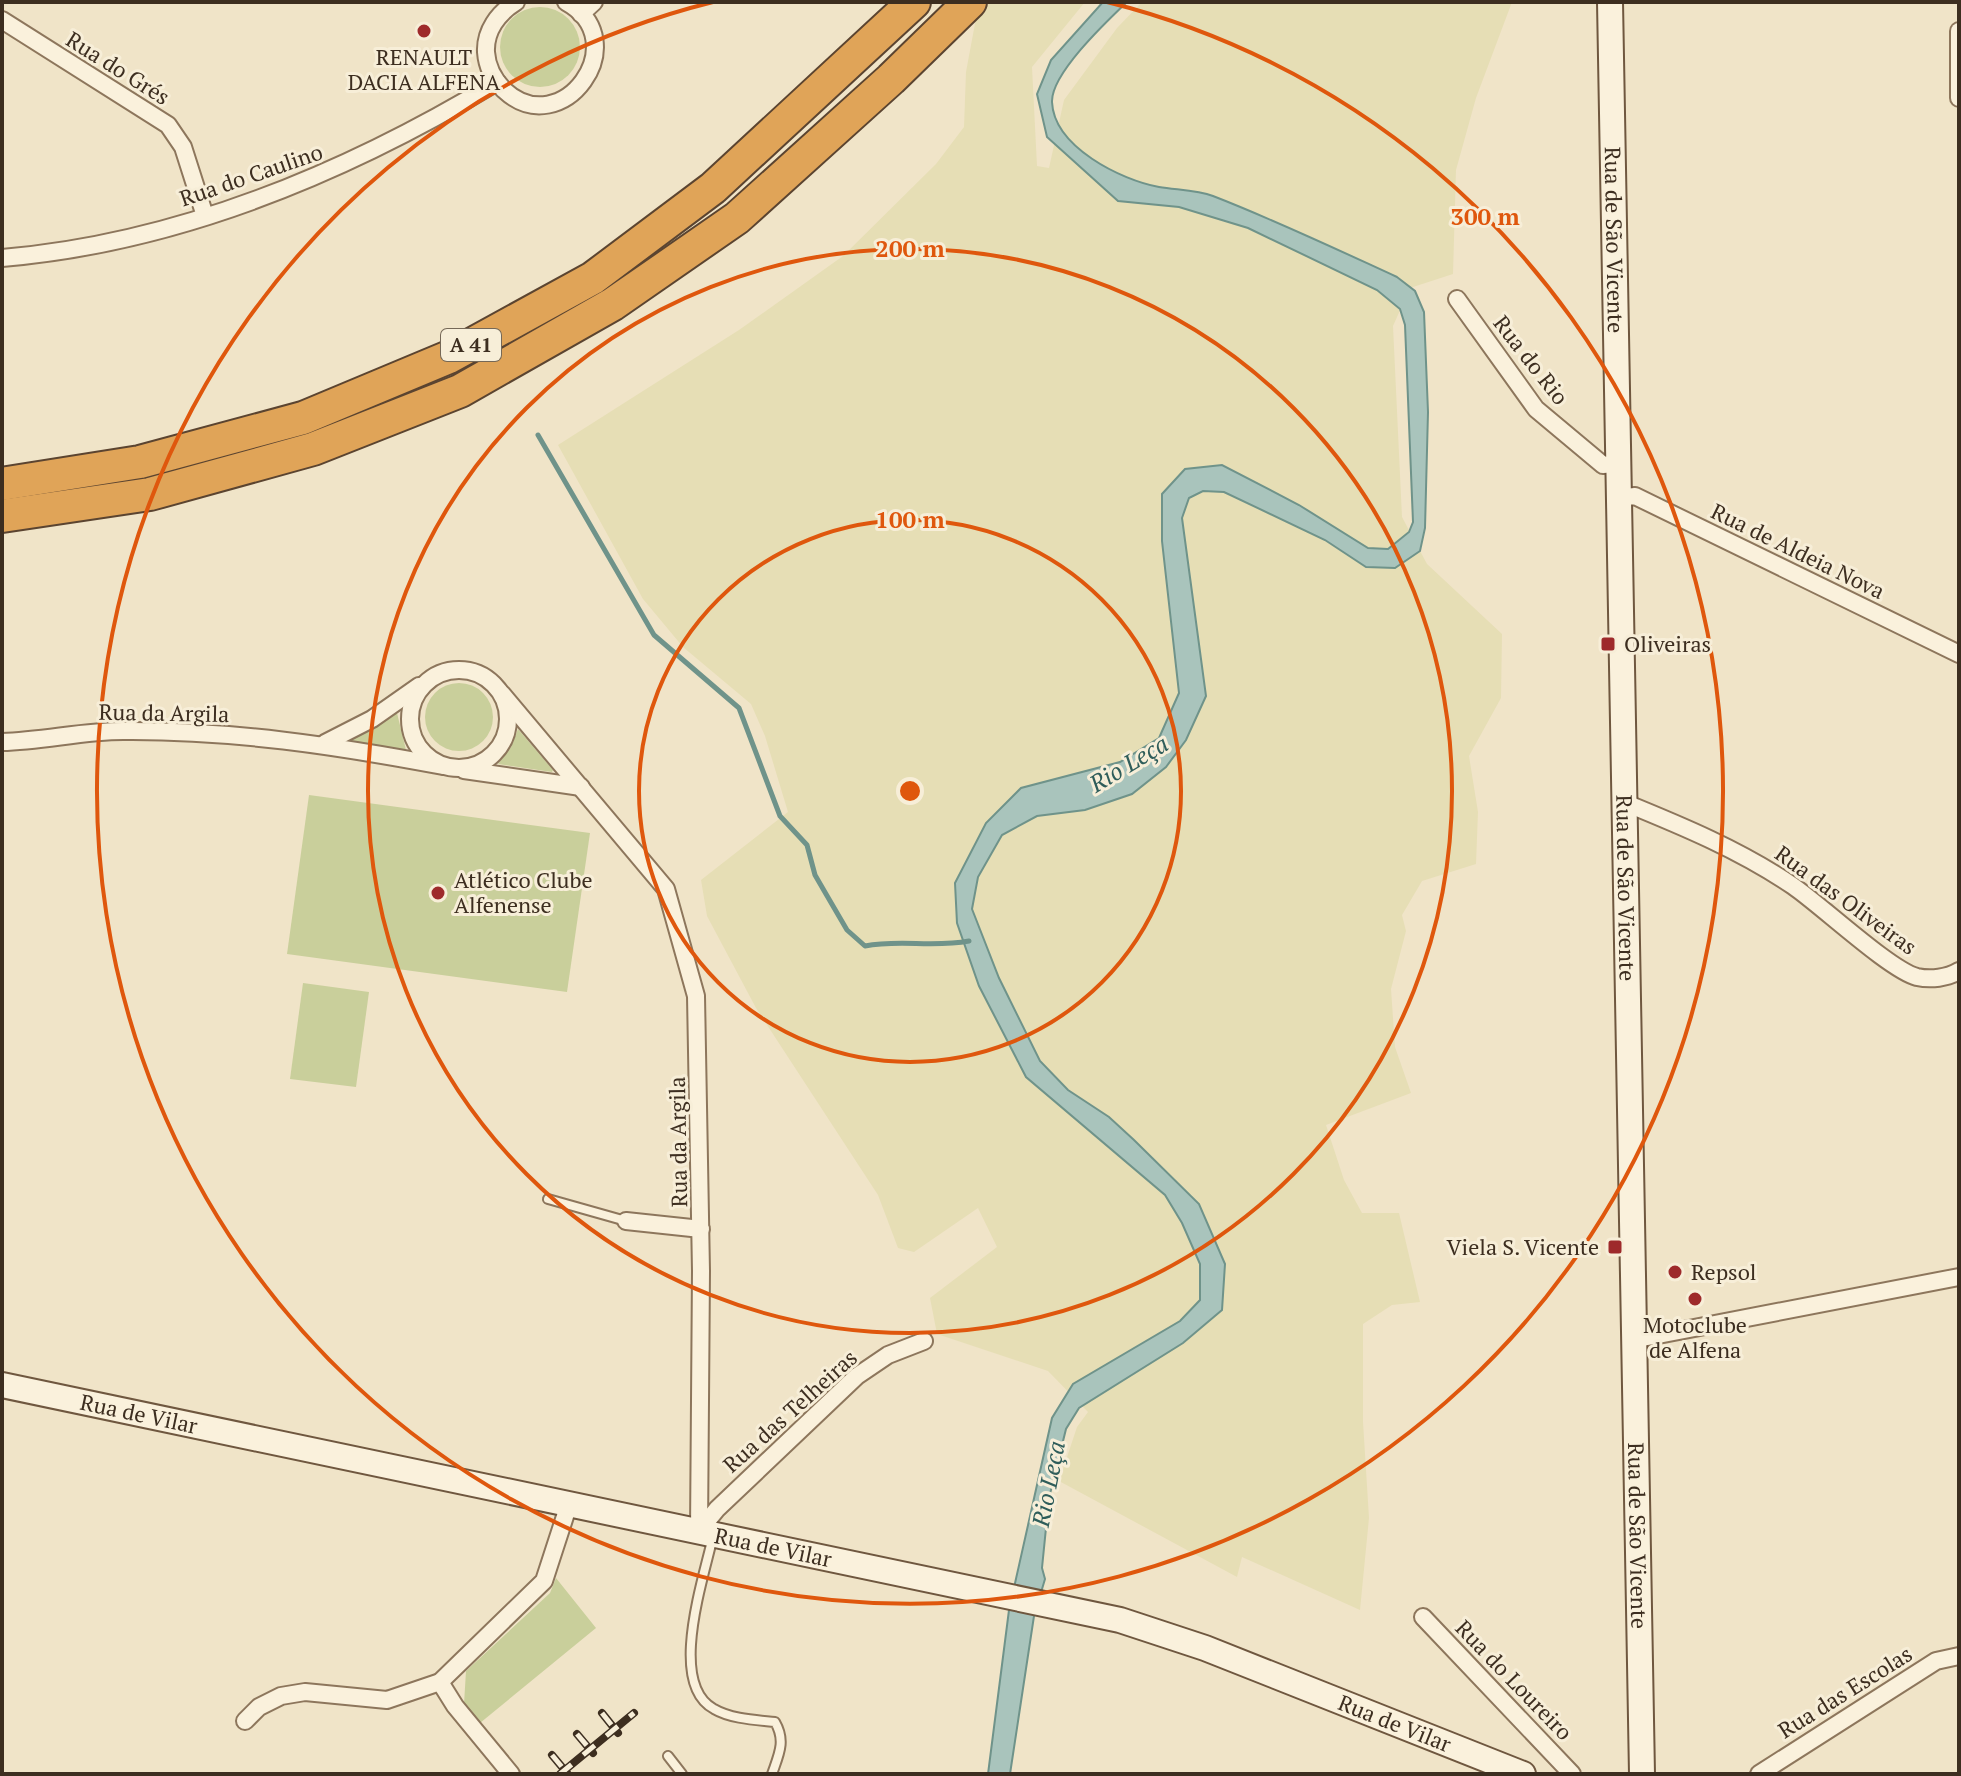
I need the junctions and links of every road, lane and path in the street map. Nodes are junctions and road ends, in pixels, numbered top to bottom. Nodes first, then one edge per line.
1 (566, 2) edge
2 (594, 2) edge
3 (914, 2) edge
4 (970, 2) edge
5 (1610, 2) edge
6 (509, 4) edge
7 (581, 14) junction
8 (2, 20) edge
9 (1959, 31) edge
10 (497, 82) junction
11 (1959, 98) edge
12 (205, 216) junction
13 (2, 258) edge
14 (1457, 299) dead end
15 (1616, 464) junction
16 (2, 484) edge
17 (1617, 498) junction
18 (2, 516) edge
19 (1959, 654) edge
20 (432, 677) junction
21 (502, 694) junction
22 (2, 742) edge
23 (325, 743) junction
24 (451, 767) junction
25 (581, 787) junction
26 (1623, 802) junction
27 (1959, 971) edge
28 (548, 1199) dead end
29 (626, 1221) joint
30 (701, 1229) junction
31 (1959, 1277) edge
32 (1632, 1340) junction
33 (924, 1341) dead end
34 (2, 1385) edge
35 (569, 1504) junction
36 (706, 1533) junction
37 (1423, 1617) dead end
38 (1959, 1656) edge
39 (440, 1682) junction
40 (245, 1721) dead end
41 (668, 1756) dead end
42 (511, 1774) edge
43 (682, 1774) edge
44 (772, 1774) edge
45 (1523, 1774) edge
46 (1572, 1774) edge
47 (1642, 1774) edge
48 (1759, 1774) edge

1 - 7 street
2 - 7 street
3 - 16 highway, A 41
4 - 18 highway, A 41
5 - 15 main road, Rua de São Vicente
6 - 10 street
7 - 10 street
8 - 12 street, Rua do Grés
9 - 11 street
10 - 12 street, Rua do Caulino
12 - 13 street, Rua do Caulino
14 - 15 street, Rua do Rio
15 - 17 main road, Rua de São Vicente
17 - 19 street, Rua de Aldeia Nova
17 - 26 main road, Rua de São Vicente
20 - 21 street, Rua da Argila
20 - 23 street, Rua da Argila
20 - 24 street
21 - 24 street
21 - 25 street, Rua da Argila
22 - 23 street, Rua da Argila
23 - 24 street, Rua da Argila
24 - 25 street, Rua da Argila
25 - 30 street, Rua da Argila
26 - 27 street, Rua das Oliveiras
26 - 32 main road, Rua de São Vicente
28 - 29 lane
29 - 30 street
30 - 36 street, Rua da Argila
31 - 32 street
32 - 47 main road, Rua de São Vicente
33 - 36 street, Rua das Telheiras
34 - 35 main road, Rua de Vilar
35 - 36 main road, Rua de Vilar
35 - 39 street
36 - 44 lane
36 - 45 main road, Rua de Vilar
37 - 46 street, Rua do Loureiro
38 - 48 street, Rua das Escolas
39 - 40 street
39 - 42 street
41 - 43 lane

